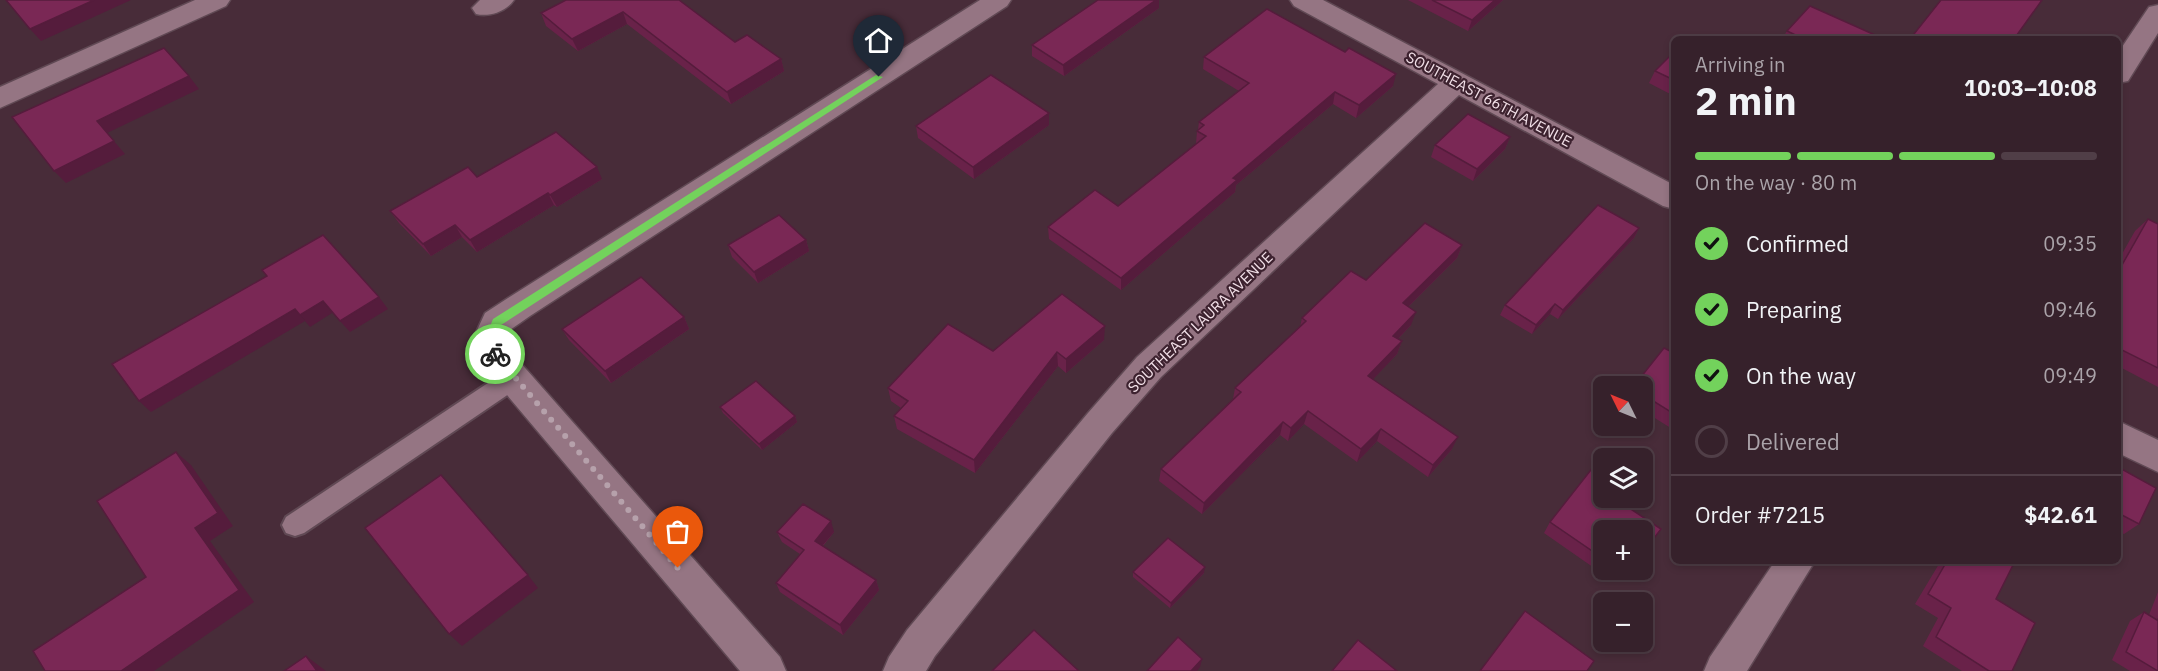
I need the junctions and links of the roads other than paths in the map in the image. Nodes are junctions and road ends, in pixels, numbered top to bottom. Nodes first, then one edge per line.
1 (217, 0) edge
2 (998, 0) edge
3 (1303, 0) edge
4 (2158, 13) edge
5 (2121, 69) edge
6 (1457, 82) junction
7 (0, 98) edge
8 (1671, 196) edge
9 (514, 378) junction
10 (2121, 438) edge
11 (2158, 457) edge
12 (295, 525) dead end
13 (1794, 564) edge
14 (766, 671) edge
15 (903, 671) edge
16 (1724, 671) edge

1 - 7 street
2 - 9 street
3 - 6 street, SOUTHEAST 66TH AVENUE
4 - 5 street
6 - 8 street, SOUTHEAST 66TH AVENUE
6 - 15 street, SOUTHEAST LAURA AVENUE
9 - 12 lane
9 - 14 street
10 - 11 street
13 - 16 street

